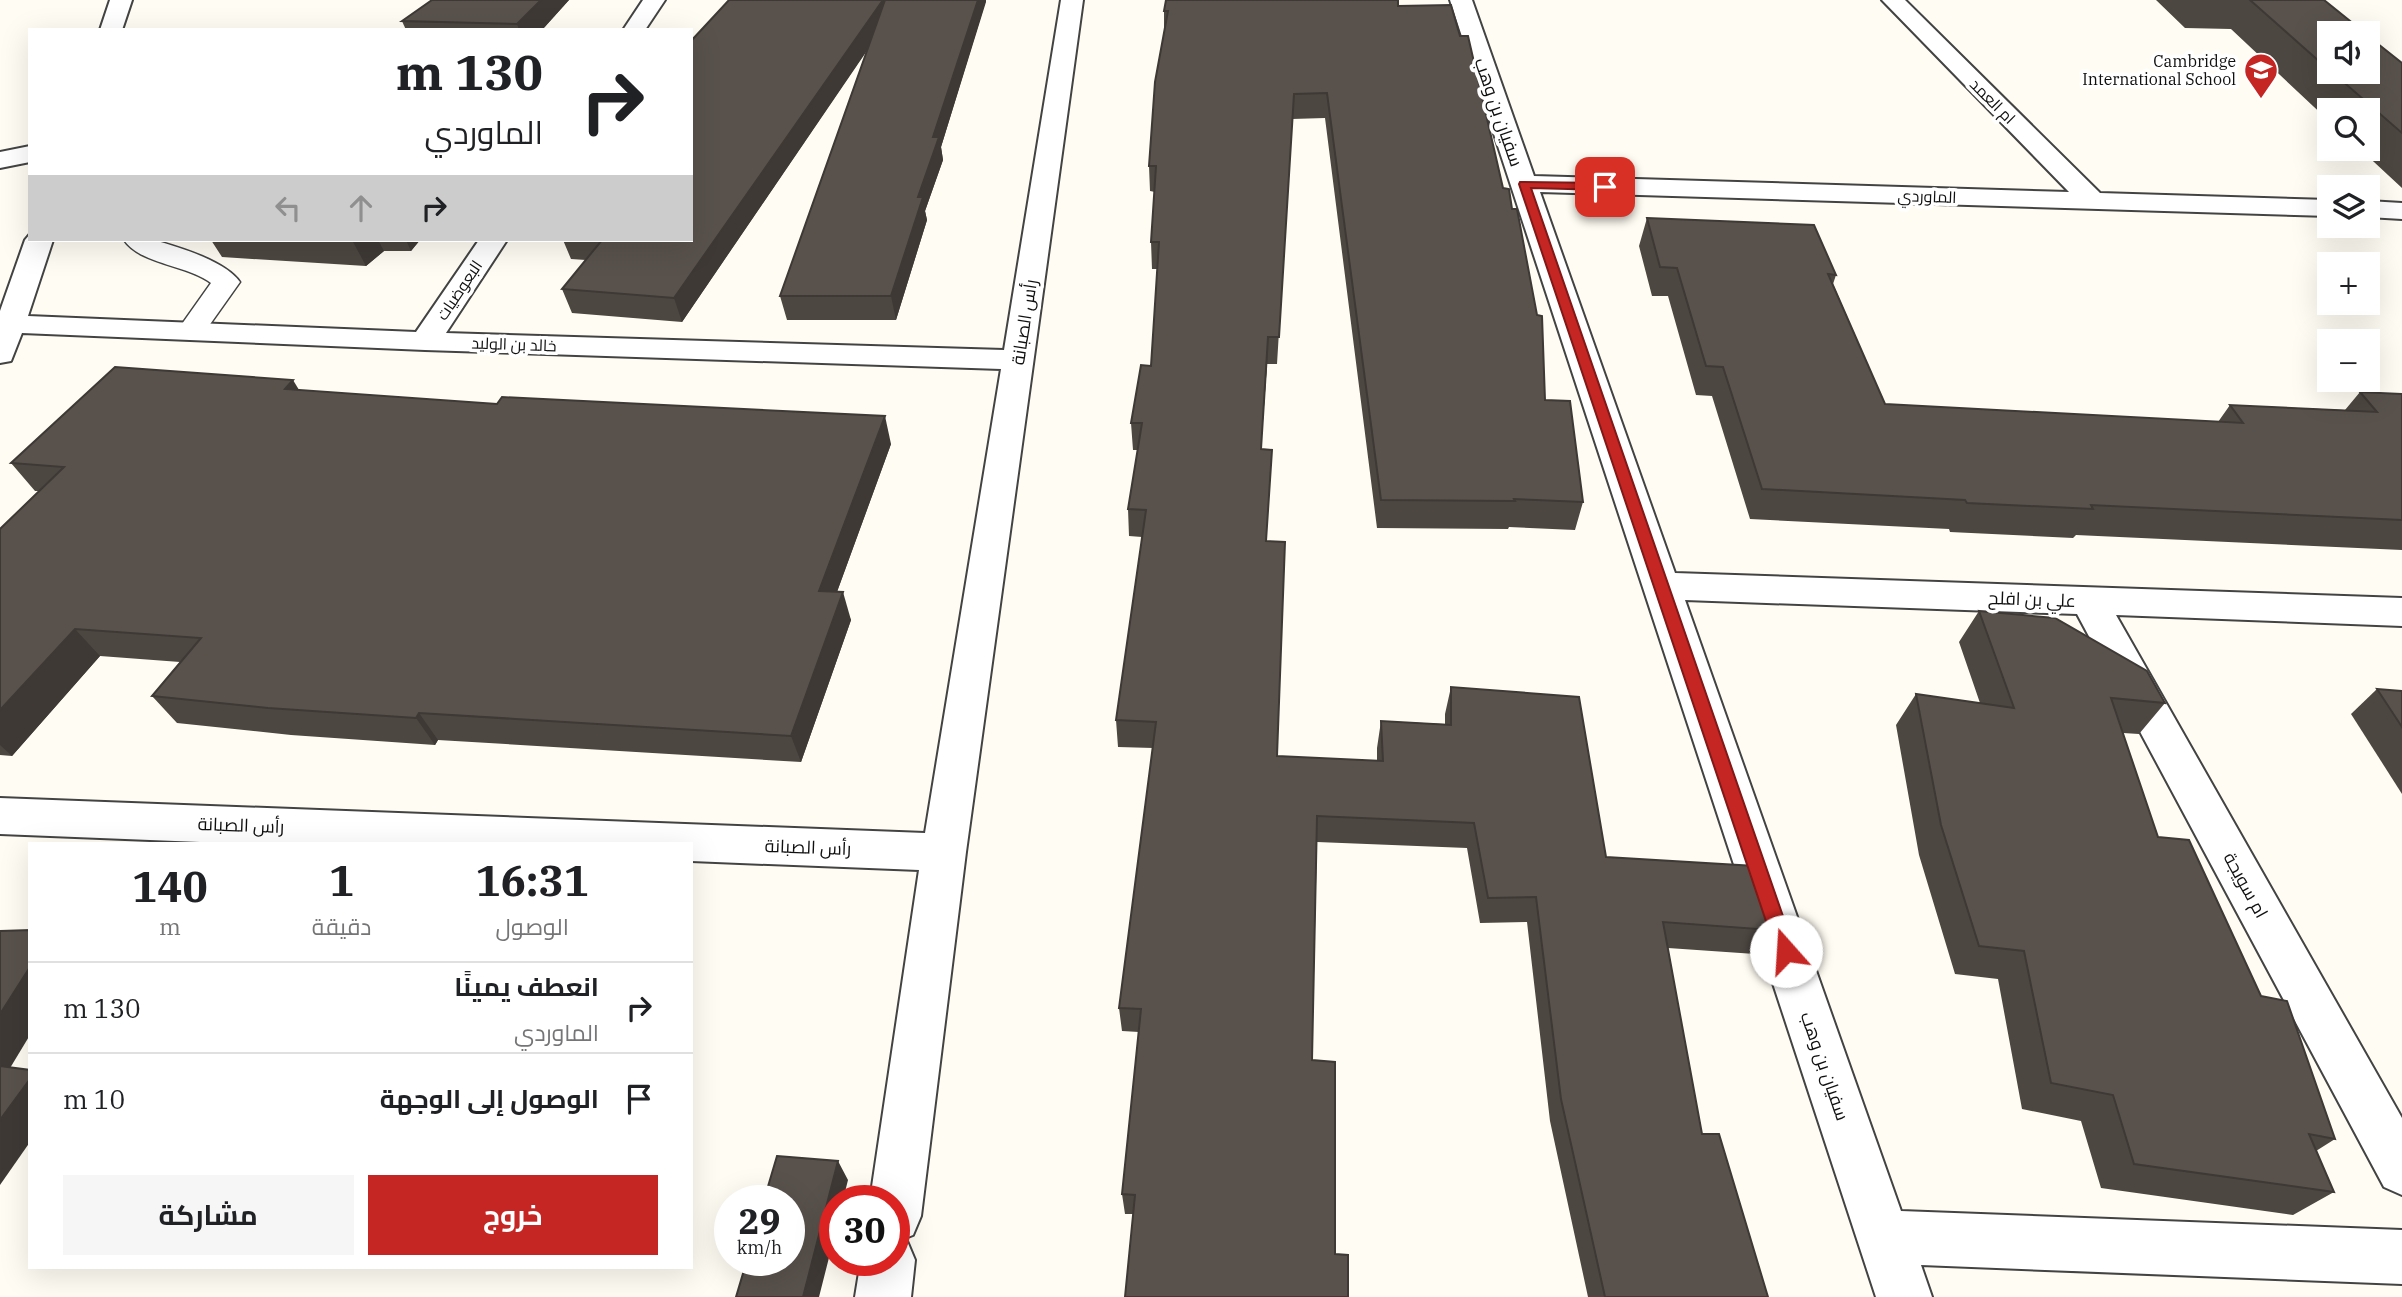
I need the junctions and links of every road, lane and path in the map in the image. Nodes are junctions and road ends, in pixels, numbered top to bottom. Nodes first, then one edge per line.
1 (121, 0) edge
2 (654, 0) edge
3 (1072, 0) edge
4 (1461, 0) edge
5 (1894, 0) edge
6 (112, 28) edge
7 (635, 28) edge
8 (28, 154) edge
9 (0, 160) edge
10 (1524, 184) junction
11 (2093, 201) junction
12 (2317, 208) edge
13 (2380, 210) edge
14 (2402, 211) edge
15 (38, 242) edge
16 (141, 242) edge
17 (492, 242) edge
18 (10, 324) junction
19 (191, 331) junction
20 (425, 341) junction
21 (0, 354) edge
22 (1018, 360) junction
23 (1661, 586) junction
24 (2089, 601) junction
25 (2402, 612) edge
26 (0, 816) edge
27 (682, 842) edge
28 (693, 842) edge
29 (944, 852) junction
30 (2402, 1169) edge
31 (898, 1185) edge
32 (1883, 1237) junction
33 (2402, 1257) edge
34 (886, 1276) edge
35 (883, 1297) edge
36 (1903, 1297) edge

1 - 6 street
2 - 7 street
3 - 22 street, رأس الصبانة
4 - 10 street, سفيان بن وهب
5 - 11 street, ام العمد
8 - 9 street
10 - 11 street, الماوردي
10 - 23 street, سفيان بن وهب
11 - 12 street, الماوردي
13 - 14 street
15 - 18 street
16 - 19 lane
17 - 20 street, البعوضيات
18 - 19 street, خالد بن الوليد
18 - 21 street
19 - 20 street, خالد بن الوليد
20 - 22 street, خالد بن الوليد
22 - 29 street, رأس الصبانة
23 - 24 street, علي بن افلح
23 - 32 street, سفيان بن وهب
24 - 25 street, علي بن افلح
24 - 30 street, ام سويجة
26 - 27 street, رأس الصبانة
28 - 29 street, رأس الصبانة
29 - 31 street, رأس الصبانة
32 - 33 street
32 - 36 street, سفيان بن وهب
34 - 35 street

